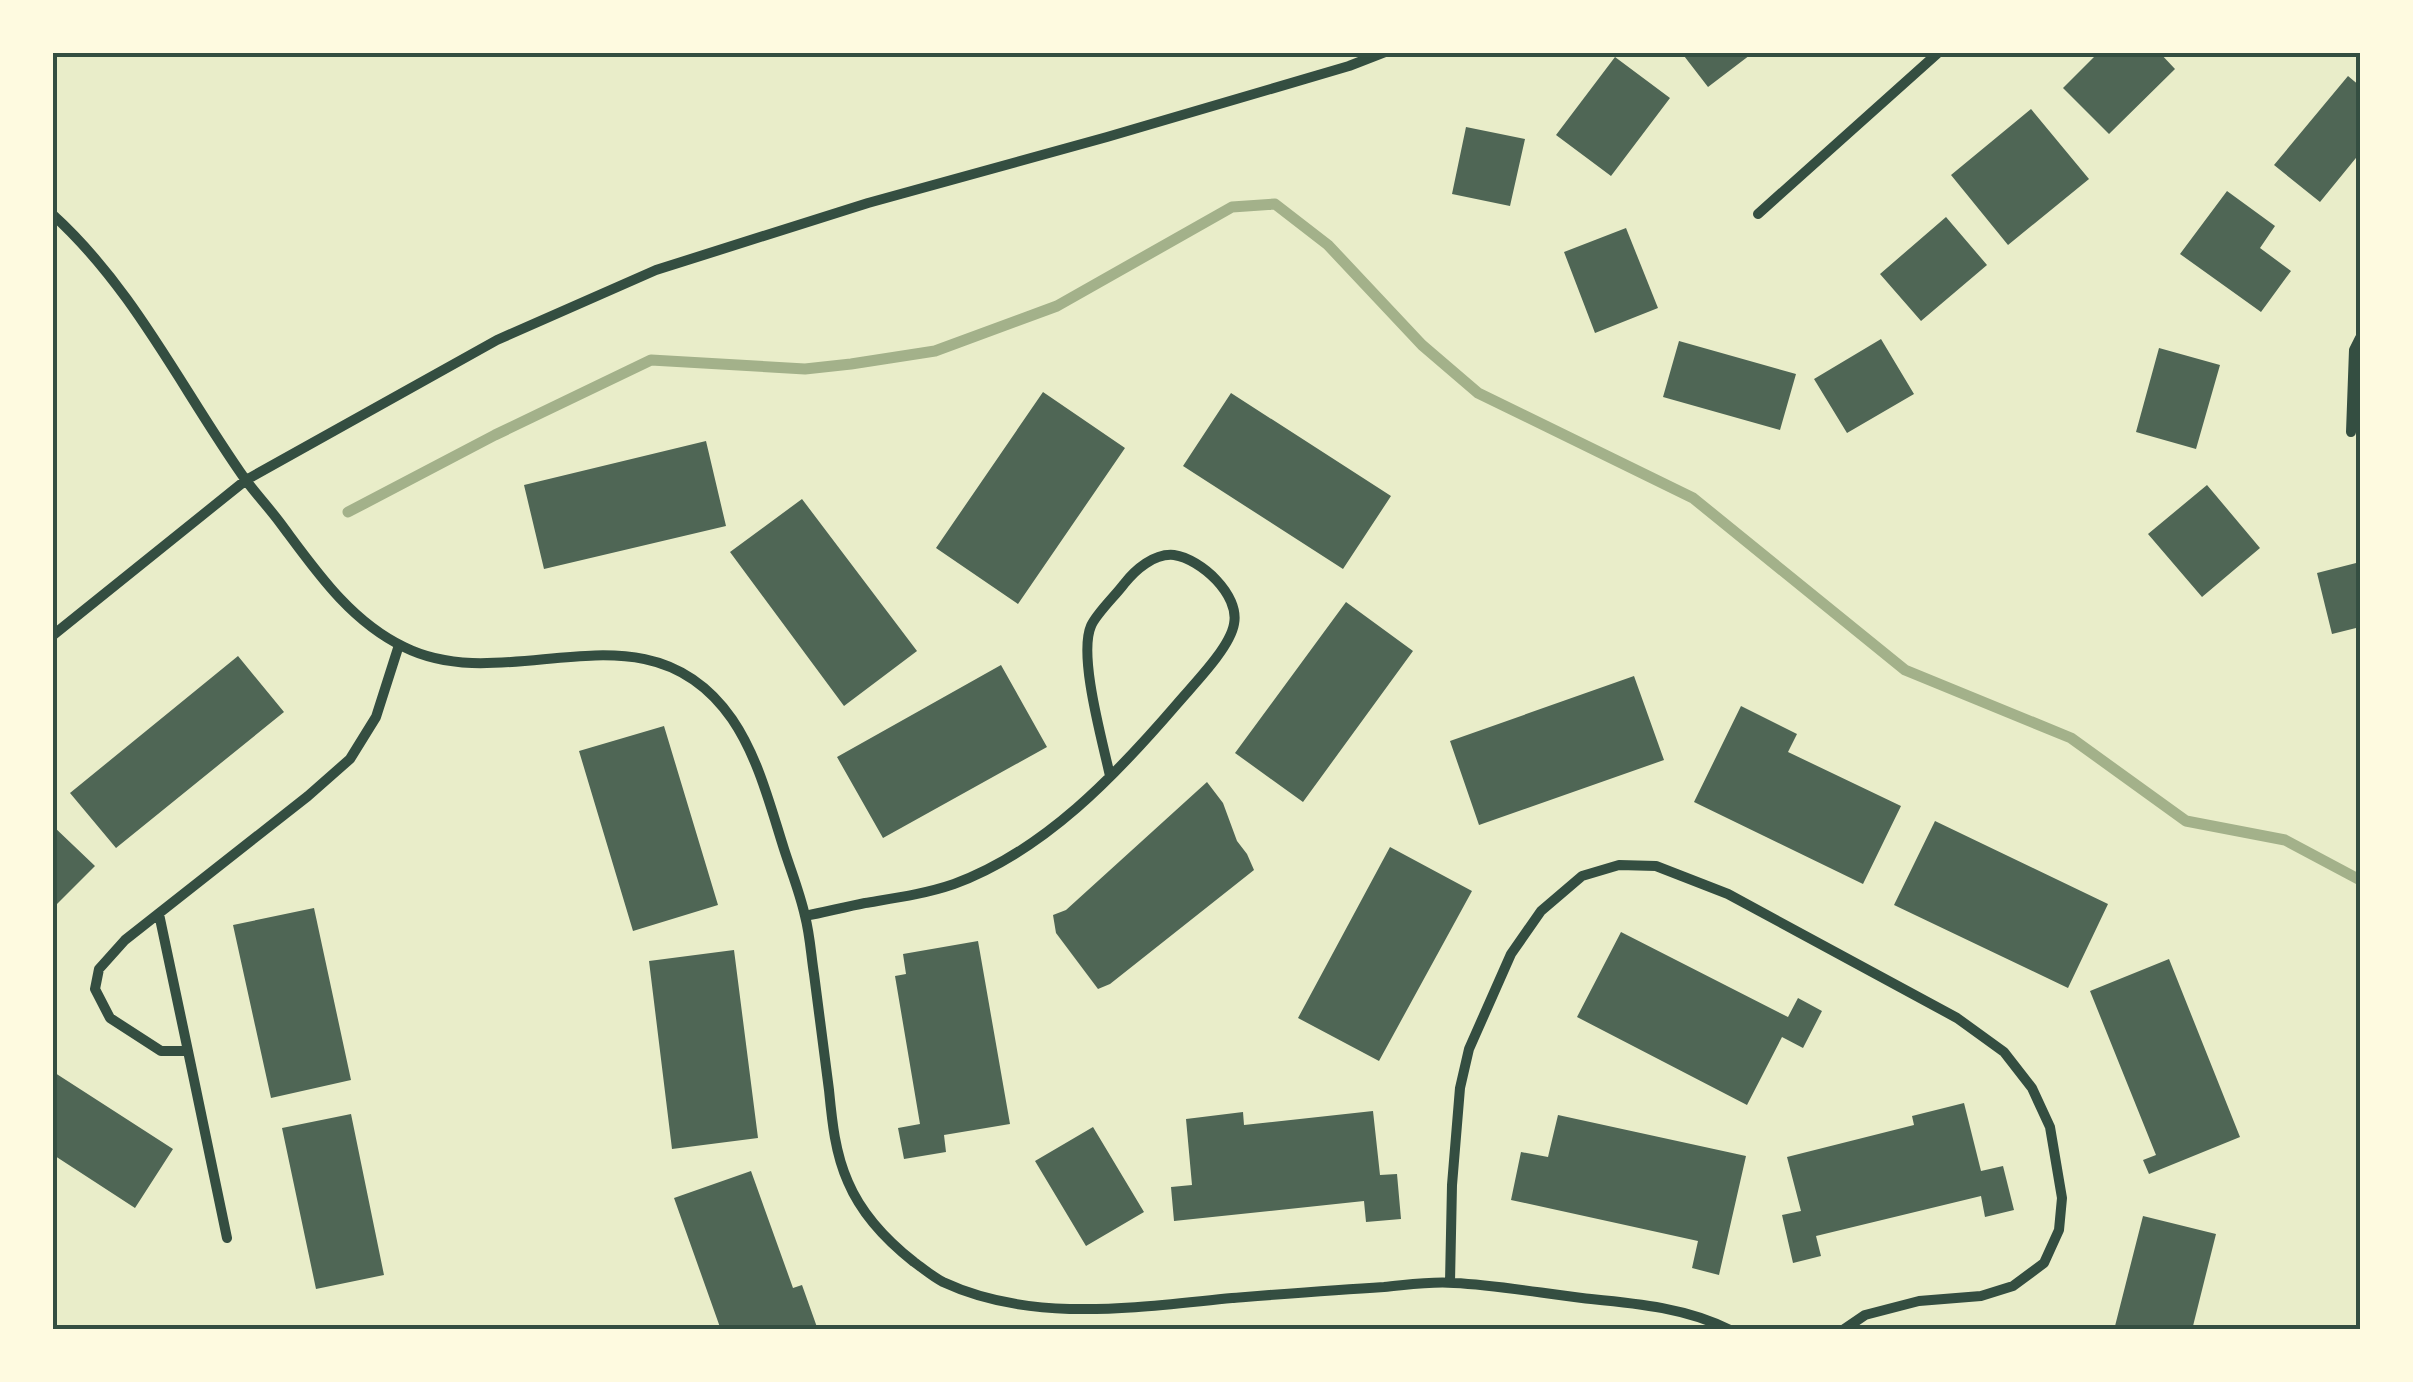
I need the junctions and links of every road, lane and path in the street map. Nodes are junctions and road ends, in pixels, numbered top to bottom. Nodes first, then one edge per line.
1 (1385, 52) edge
2 (1939, 52) edge
3 (52, 214) edge
4 (1758, 214) dead end
5 (2360, 338) edge
6 (2350, 432) dead end
7 (246, 480) junction
8 (52, 636) edge
9 (399, 645) junction
10 (1110, 776) junction
11 (160, 914) junction
12 (806, 916) junction
13 (188, 1051) junction
14 (227, 1238) dead end
15 (1450, 1282) junction
16 (1730, 1330) edge
17 (1843, 1330) edge

1 - 7 street
2 - 4 street
3 - 7 street
5 - 6 street
7 - 8 street
7 - 9 street
9 - 11 street
9 - 12 street
10 - 10 street
10 - 12 street
11 - 13 street
11 - 13 street
12 - 15 street
13 - 14 street
15 - 16 street
15 - 17 street

